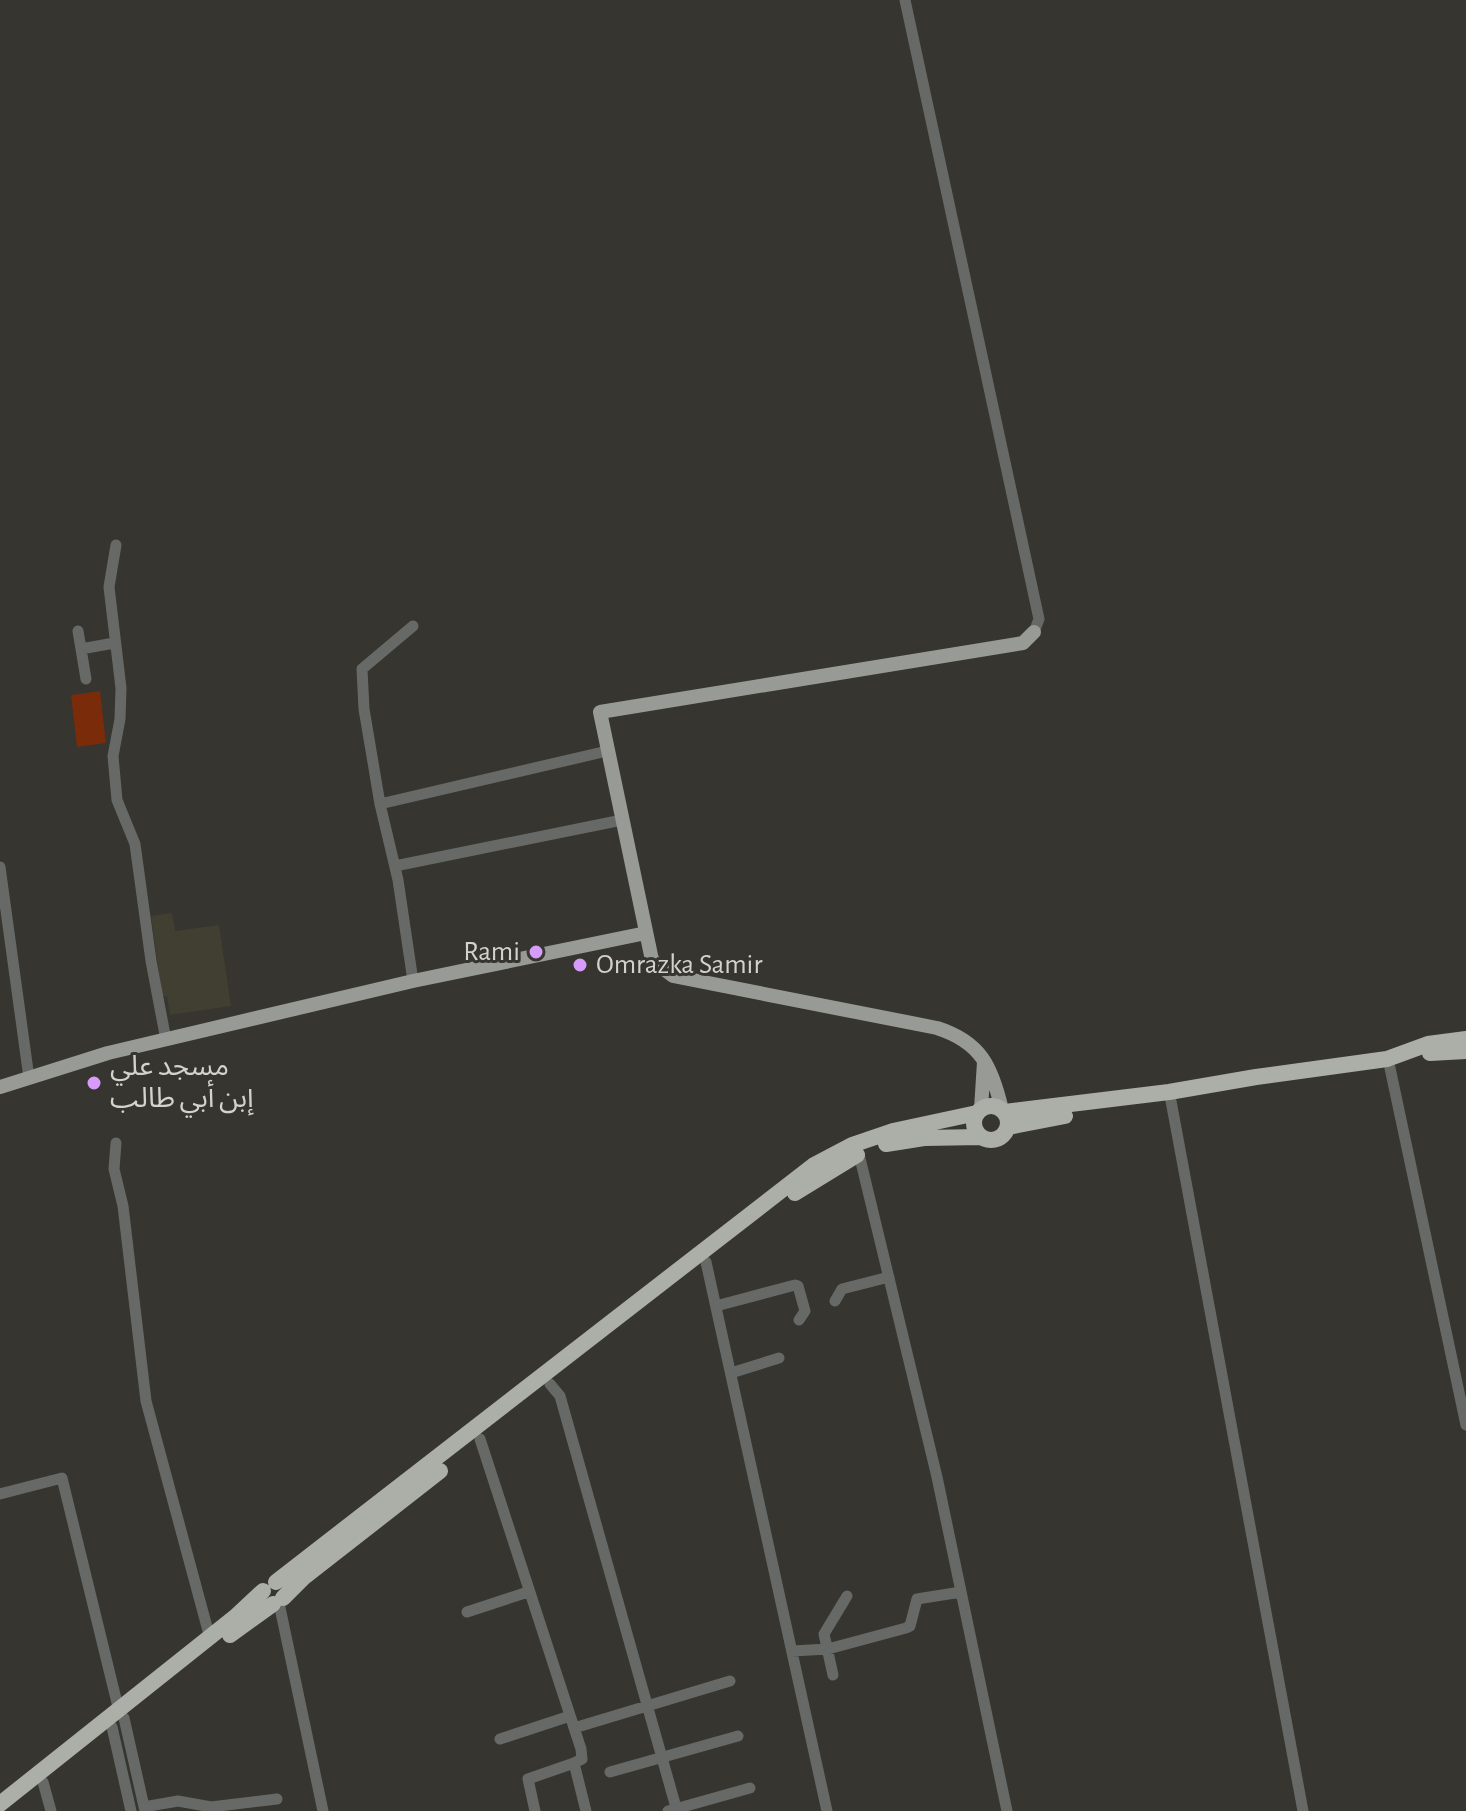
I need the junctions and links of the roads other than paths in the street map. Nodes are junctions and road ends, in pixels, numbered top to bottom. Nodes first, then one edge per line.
1 (905, 0) edge
2 (116, 545) dead end
3 (413, 626) dead end
4 (78, 631) dead end
5 (1034, 632) joint
6 (114, 643) junction
7 (81, 649) junction
8 (86, 679) dead end
9 (607, 751) junction
10 (380, 804) junction
11 (622, 820) junction
12 (395, 866) junction
13 (0, 867) edge
14 (646, 933) junction
15 (413, 981) junction
16 (1466, 1039) edge
17 (166, 1040) junction
18 (1466, 1051) edge
19 (984, 1062) junction
20 (1390, 1068) junction
21 (29, 1078) junction
22 (0, 1087) edge
23 (1171, 1101) junction
24 (979, 1111) junction
25 (1005, 1116) junction
26 (981, 1137) junction
27 (116, 1143) dead end
28 (859, 1154) junction
29 (706, 1262) junction
30 (889, 1277) junction
31 (835, 1301) dead end
32 (716, 1306) junction
33 (799, 1320) dead end
34 (779, 1358) dead end
35 (731, 1373) junction
36 (550, 1384) junction
37 (1466, 1425) edge
38 (480, 1439) junction
39 (0, 1494) edge
40 (528, 1592) junction
41 (961, 1592) junction
42 (275, 1596) junction
43 (847, 1596) dead end
44 (467, 1612) dead end
45 (210, 1638) junction
46 (828, 1649) junction
47 (792, 1651) junction
48 (833, 1675) dead end
49 (730, 1681) dead end
50 (647, 1706) junction
51 (570, 1716) junction
52 (118, 1719) junction
53 (574, 1728) junction
54 (738, 1736) dead end
55 (500, 1739) dead end
56 (662, 1758) junction
57 (574, 1763) junction
58 (610, 1772) dead end
59 (43, 1782) junction
60 (750, 1788) dead end
61 (277, 1799) dead end
62 (0, 1804) edge
63 (144, 1809) edge
64 (206, 1809) edge
65 (674, 1810) edge
66 (5, 1811) edge
67 (51, 1811) edge
68 (131, 1811) edge
69 (323, 1811) edge
70 (535, 1811) edge
71 (586, 1811) edge
72 (827, 1811) edge
73 (1007, 1811) edge
74 (1303, 1811) edge

1 - 5 street
2 - 6 street
3 - 10 street
4 - 7 street
5 - 9 main road
6 - 7 street
6 - 17 street
7 - 8 street
9 - 10 street
9 - 11 main road
10 - 12 street
11 - 12 street
11 - 14 main road
12 - 15 street
13 - 21 street
14 - 15 main road
14 - 19 main road
15 - 17 main road
16 - 25 highway
17 - 21 main road
18 - 20 highway
19 - 24 main road
19 - 25 main road
20 - 23 highway
20 - 37 street
21 - 22 main road
23 - 25 highway
23 - 74 street
24 - 25 highway
24 - 26 highway
24 - 42 highway
25 - 26 highway
26 - 28 highway
27 - 45 street
28 - 29 highway
28 - 30 street
29 - 32 street
29 - 36 highway
30 - 31 street
30 - 41 street
32 - 33 street
32 - 35 street
34 - 35 street
35 - 47 street
36 - 38 highway
36 - 50 street
38 - 40 street
38 - 42 highway
39 - 52 street
40 - 44 street
40 - 51 street
41 - 46 street
41 - 73 street
42 - 45 highway
42 - 52 highway
42 - 69 street
43 - 46 street
45 - 52 highway
46 - 47 street
46 - 48 street
47 - 72 street
49 - 50 street
50 - 53 street
50 - 56 street
51 - 53 street
51 - 55 street
52 - 59 highway
52 - 62 highway
52 - 63 street
52 - 68 street
53 - 57 street
54 - 56 street
56 - 58 street
56 - 65 street
57 - 70 street
57 - 71 street
59 - 66 highway
59 - 67 street
60 - 65 street
61 - 64 street
63 - 64 street

